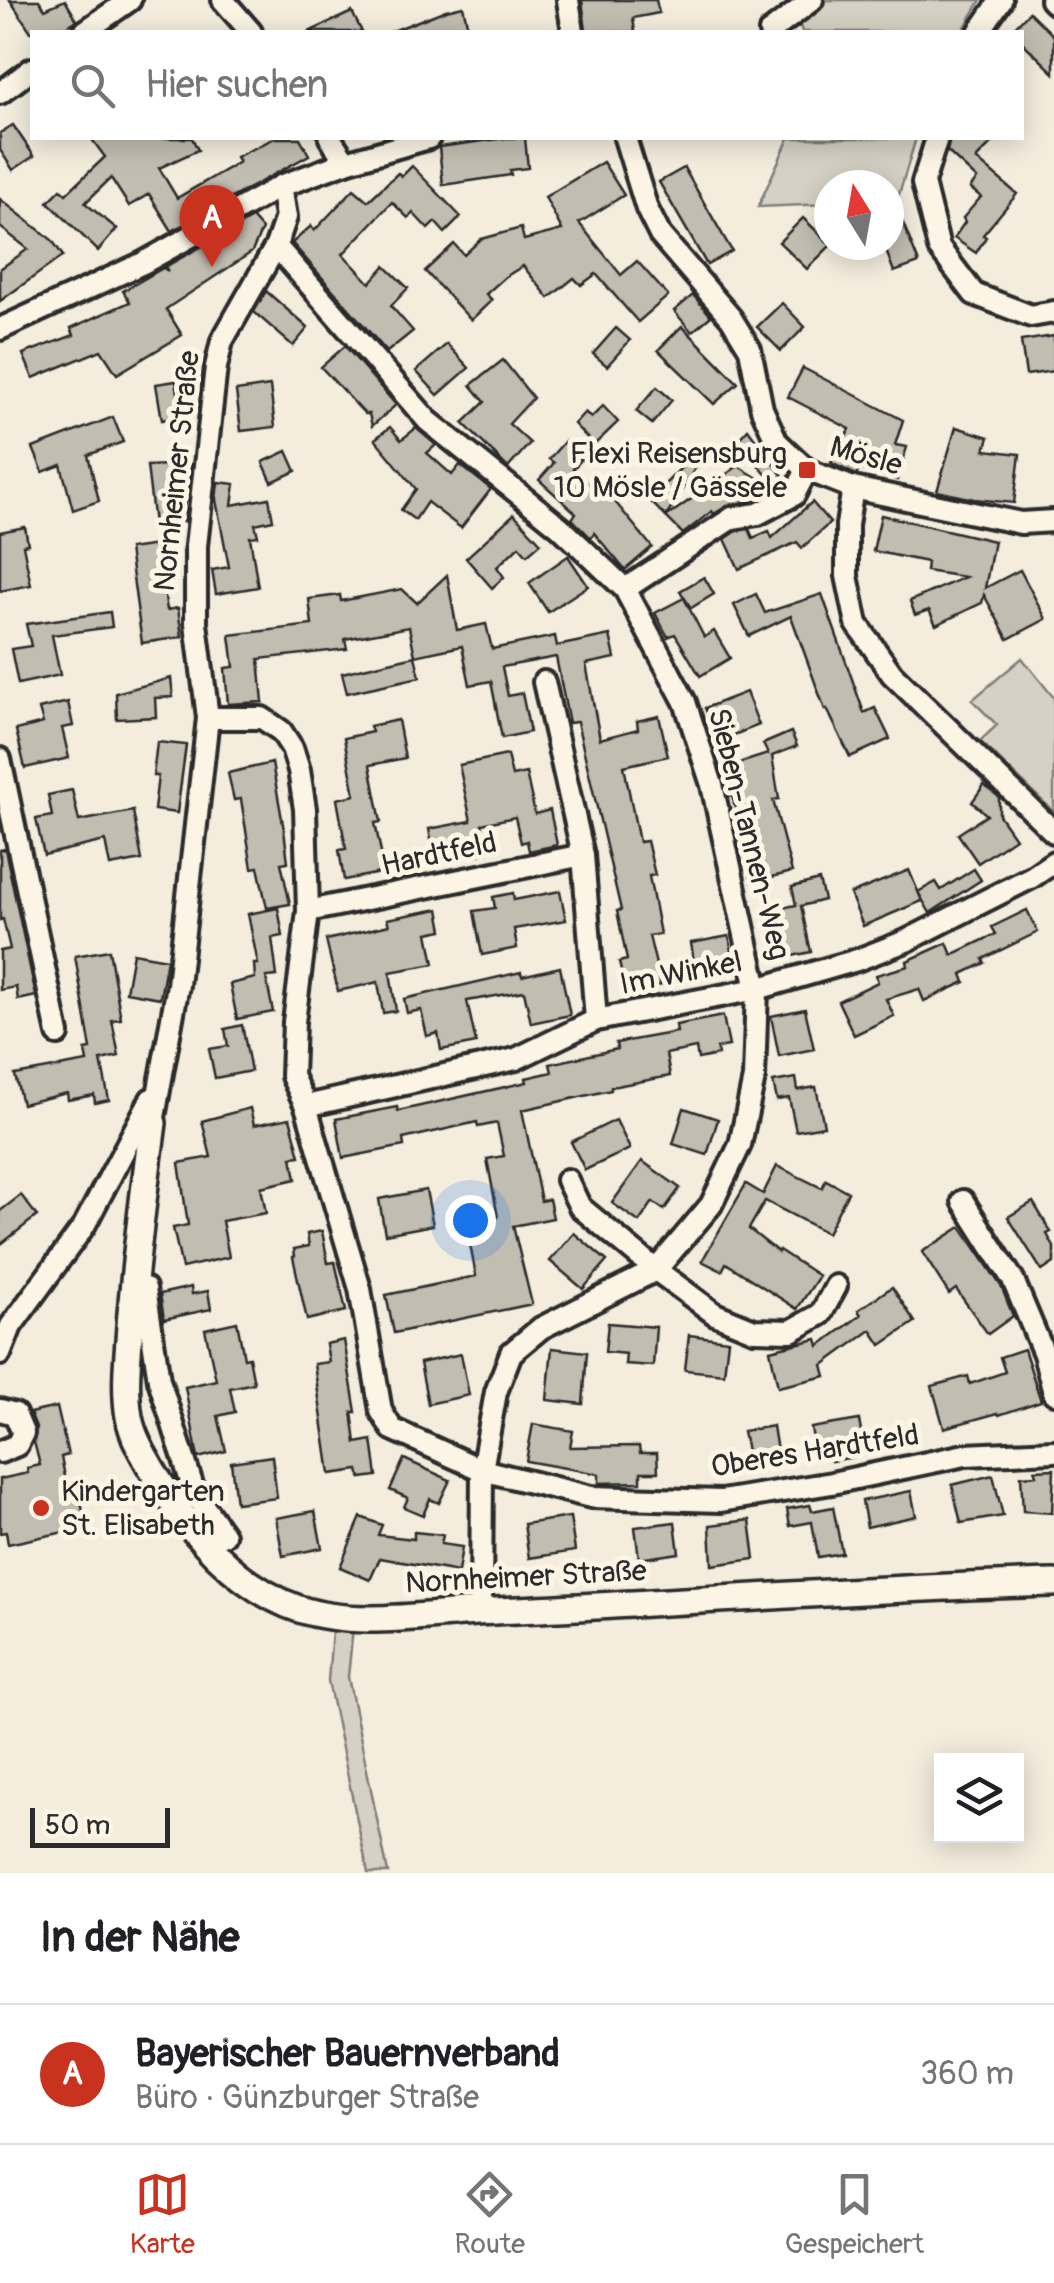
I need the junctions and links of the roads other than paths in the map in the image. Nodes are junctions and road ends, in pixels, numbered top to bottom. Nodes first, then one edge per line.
1 (130, 0) edge
2 (223, 0) edge
3 (568, 0) edge
4 (812, 0) edge
5 (1001, 0) edge
6 (87, 30) edge
7 (249, 30) edge
8 (572, 30) edge
9 (773, 30) edge
10 (980, 30) edge
11 (30, 70) edge
12 (0, 92) edge
13 (331, 140) edge
14 (422, 140) edge
15 (626, 140) edge
16 (936, 140) edge
17 (346, 162) junction
18 (281, 186) junction
19 (276, 246) junction
20 (1054, 312) edge
21 (0, 329) edge
22 (807, 470) junction
23 (852, 488) junction
24 (1054, 521) edge
25 (625, 589) junction
26 (544, 682) dead end
27 (208, 718) junction
28 (0, 758) edge
29 (1054, 832) edge
30 (583, 854) junction
31 (1054, 862) edge
32 (308, 912) junction
33 (757, 989) junction
34 (596, 1020) junction
35 (58, 1034) dead end
36 (163, 1075) junction
37 (306, 1106) junction
38 (153, 1123) joint
39 (568, 1180) dead end
40 (963, 1201) dead end
41 (656, 1270) junction
42 (836, 1286) dead end
43 (144, 1288) dead end
44 (0, 1354) edge
45 (159, 1380) junction
46 (126, 1385) junction
47 (1054, 1393) edge
48 (1, 1407) edge
49 (0, 1452) edge
50 (1054, 1452) edge
51 (482, 1470) junction
52 (224, 1535) dead end
53 (1054, 1582) edge
54 (480, 1611) junction

1 - 6 street
2 - 7 street
3 - 8 street
4 - 9 street
5 - 10 street
11 - 12 street
13 - 17 street
14 - 17 street
15 - 22 street, Mösle
16 - 20 street
17 - 18 street
18 - 19 street, Nornheimer Straße
18 - 21 street
19 - 25 street, Sieben-Tannen-Weg
19 - 27 street, Nornheimer Straße
22 - 23 street, Mösle
22 - 25 street
23 - 24 street, Mösle
23 - 29 street
25 - 33 street, Sieben-Tannen-Weg
26 - 30 street
27 - 32 street
27 - 36 street, Nornheimer Straße
28 - 35 street
30 - 32 street, Hardtfeld
30 - 34 street
31 - 33 street, Im Winkel
32 - 37 street
33 - 34 street, Im Winkel
33 - 41 street, Sieben-Tannen-Weg
34 - 37 street, Im Winkel
36 - 38 street, Nornheimer Straße
36 - 44 street, Nornheimer Straße
37 - 51 street, Oberes Hardtfeld
38 - 46 street, Nornheimer Straße
39 - 41 street
40 - 47 street
41 - 42 street
41 - 51 street, Sieben-Tannen-Weg
43 - 45 street
45 - 46 street
45 - 52 street
46 - 54 street, Nornheimer Straße
48 - 49 street
50 - 51 street, Oberes Hardtfeld
51 - 54 street, Sieben-Tannen-Weg
53 - 54 street, Nornheimer Straße

